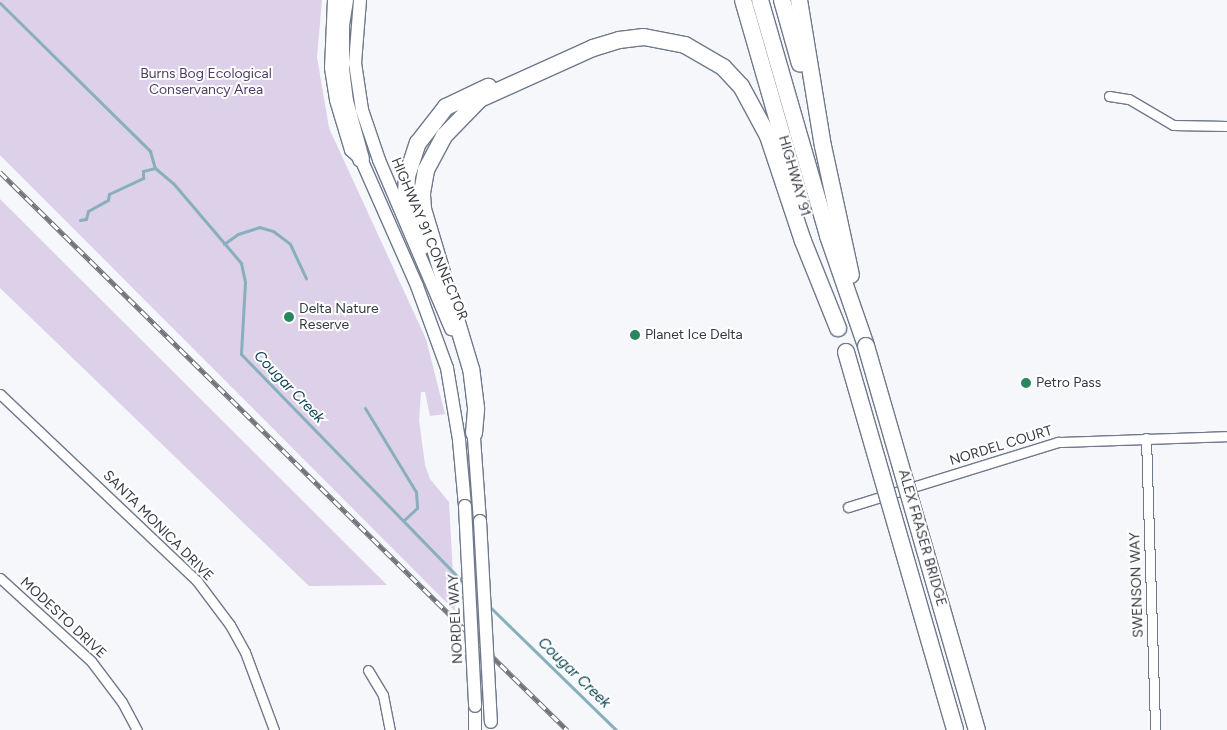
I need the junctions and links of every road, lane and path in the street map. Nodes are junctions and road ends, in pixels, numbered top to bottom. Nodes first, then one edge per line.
1 (334, 0) edge
2 (345, 0) edge
3 (360, 0) edge
4 (743, 0) edge
5 (760, 0) edge
6 (782, 0) edge
7 (799, 0) edge
8 (514, 84) junction
9 (1109, 96) dead end
10 (1227, 126) edge
11 (823, 146) junction
12 (361, 158) junction
13 (430, 273) junction
14 (838, 328) junction
15 (866, 346) junction
16 (846, 352) joint
17 (0, 394) edge
18 (474, 434) junction
19 (1227, 436) edge
20 (1146, 438) junction
21 (848, 507) dead end
22 (0, 578) edge
23 (368, 670) dead end
24 (491, 726) edge
25 (137, 730) edge
26 (274, 730) edge
27 (390, 730) edge
28 (476, 730) edge
29 (955, 730) edge
30 (977, 730) edge
31 (1155, 730) edge

1 - 12 main road
2 - 12 highway
3 - 13 main road, HIGHWAY 91 CONNECTOR
4 - 14 highway, HIGHWAY 91
5 - 15 highway, HIGHWAY 91
6 - 11 highway
7 - 11 highway
8 - 13 highway
8 - 14 highway
8 - 18 highway
9 - 10 street
11 - 15 highway
12 - 28 main road, NORDEL WAY, bridge
13 - 18 main road, HIGHWAY 91 CONNECTOR
14 - 16 highway, HIGHWAY 91
15 - 30 highway, ALEX FRASER BRIDGE, bridge
16 - 29 highway, ALEX FRASER BRIDGE, bridge
17 - 26 street, SANTA MONICA DRIVE
18 - 24 main road, HIGHWAY 91 CONNECTOR, bridge
19 - 20 street, NORDEL COURT
20 - 21 street, NORDEL COURT
20 - 31 street, SWENSON WAY
22 - 25 street, MODESTO DRIVE
23 - 27 street

